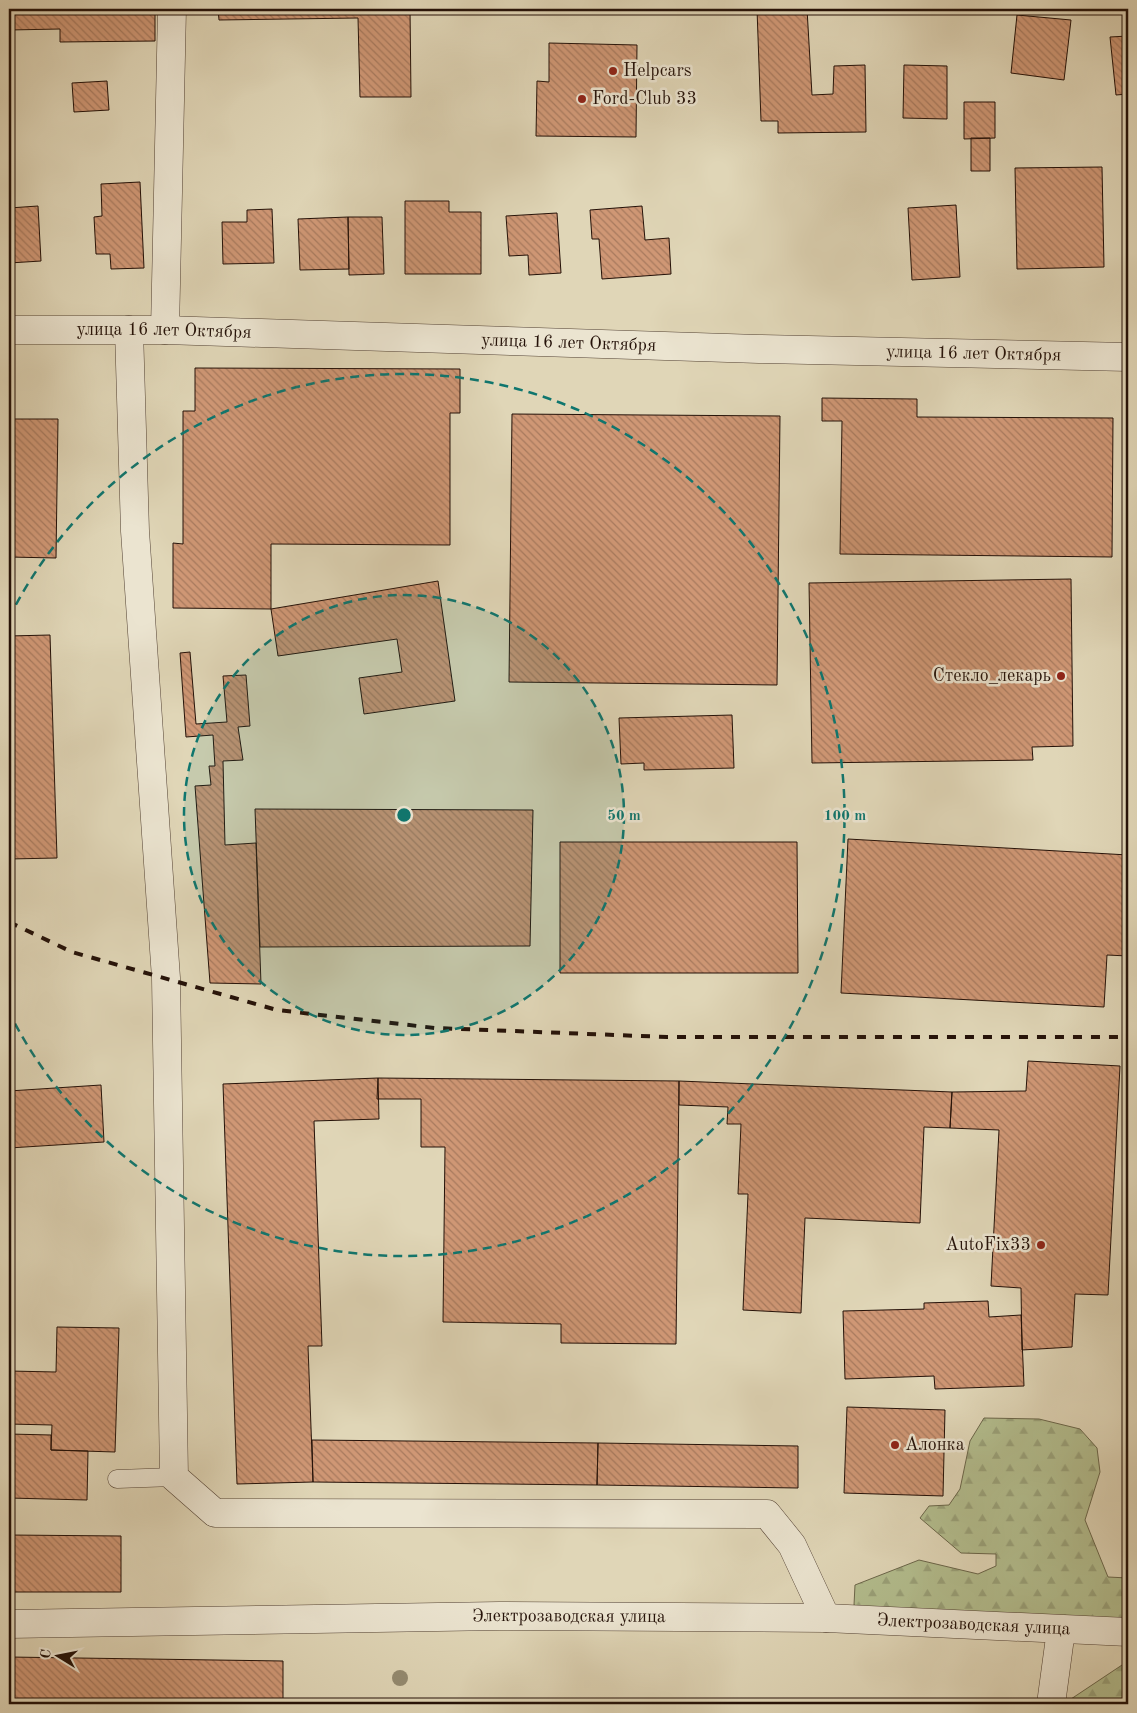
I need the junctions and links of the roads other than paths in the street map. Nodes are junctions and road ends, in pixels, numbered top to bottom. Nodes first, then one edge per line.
1 (172, 9) edge
2 (9, 330) edge
3 (129, 330) junction
4 (165, 330) junction
5 (1128, 357) edge
6 (174, 1478) junction
7 (117, 1479) dead end
8 (826, 1618) junction
9 (9, 1624) edge
10 (1060, 1630) junction
11 (1128, 1632) edge
12 (1051, 1704) edge

1 - 4 street
2 - 3 street, улица 16 лет Октября
3 - 4 street, улица 16 лет Октября
3 - 6 street
4 - 5 street, улица 16 лет Октября
6 - 7 lane
6 - 8 street
8 - 9 street, Электрозаводская улица
8 - 10 street, Электрозаводская улица
10 - 11 street, Электрозаводская улица
10 - 12 street

